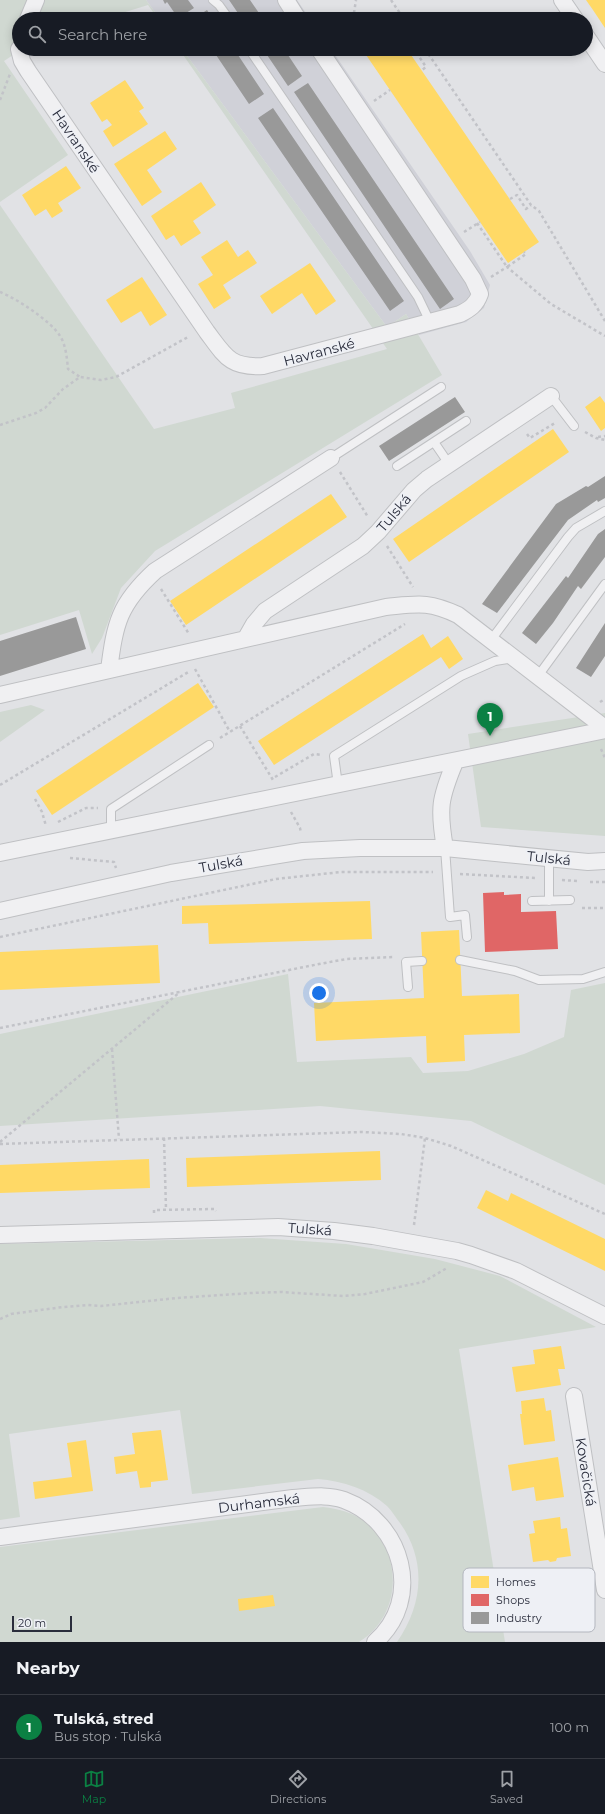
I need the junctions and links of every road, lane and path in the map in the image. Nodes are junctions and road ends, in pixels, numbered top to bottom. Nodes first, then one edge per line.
1 (36, 0) edge
2 (213, 0) edge
3 (286, 0) edge
4 (356, 0) edge
5 (391, 0) edge
6 (562, 0) edge
7 (31, 12) edge
8 (224, 12) edge
9 (294, 12) edge
10 (354, 12) edge
11 (400, 12) edge
12 (570, 12) edge
13 (593, 46) edge
14 (21, 56) edge
15 (254, 56) edge
16 (324, 56) edge
17 (419, 56) edge
18 (430, 56) edge
19 (605, 64) edge
20 (422, 70) dead end
21 (390, 90) dead end
22 (374, 101) dead end
23 (510, 199) dead end
24 (531, 205) junction
25 (464, 232) dead end
26 (524, 252) dead end
27 (507, 267) junction
28 (477, 286) junction
29 (0, 292) edge
30 (605, 320) edge
31 (430, 322) junction
32 (194, 334) dead end
33 (605, 336) edge
34 (80, 377) junction
35 (441, 387) dead end
36 (551, 396) joint
37 (566, 416) junction
38 (466, 421) dead end
39 (0, 425) edge
40 (574, 426) joint
41 (605, 436) edge
42 (530, 438) dead end
43 (596, 438) junction
44 (605, 440) edge
45 (434, 442) junction
46 (331, 458) joint
47 (449, 464) junction
48 (397, 466) dead end
49 (348, 484) dead end
50 (605, 511) edge
51 (367, 515) dead end
52 (396, 560) dead end
53 (409, 580) dead end
54 (605, 584) edge
55 (160, 587) dead end
56 (409, 622) dead end
57 (246, 638) junction
58 (491, 640) junction
59 (199, 649) junction
60 (515, 658) junction
61 (109, 670) junction
62 (538, 676) junction
63 (0, 695) edge
64 (230, 732) junction
65 (603, 734) edge
66 (209, 745) joint
67 (334, 756) junction
68 (605, 758) edge
69 (455, 762) junction
70 (272, 779) dead end
71 (0, 785) edge
72 (338, 785) junction
73 (35, 798) dead end
74 (47, 827) dead end
75 (111, 830) junction
76 (61, 840) junction
77 (445, 848) junction
78 (0, 852) edge
79 (549, 858) junction
80 (605, 861) edge
81 (447, 873) junction
82 (549, 879) junction
83 (129, 882) junction
84 (605, 882) edge
85 (570, 900) dead end
86 (532, 901) dead end
87 (549, 901) junction
88 (593, 908) dead end
89 (605, 908) edge
90 (0, 911) edge
91 (0, 937) edge
92 (467, 937) dead end
93 (460, 960) dead end
94 (422, 961) dead end
95 (406, 962) junction
96 (605, 972) edge
97 (408, 987) dead end
98 (180, 991) junction
99 (0, 1028) edge
100 (112, 1048) junction
101 (164, 1138) junction
102 (425, 1138) junction
103 (119, 1140) junction
104 (0, 1143) edge
105 (166, 1209) junction
106 (215, 1209) dead end
107 (154, 1210) dead end
108 (605, 1214) edge
109 (414, 1227) dead end
110 (0, 1235) edge
111 (471, 1255) junction
112 (605, 1316) edge
113 (0, 1319) edge
114 (574, 1396) dead end
115 (0, 1537) edge
116 (604, 1572) edge
117 (605, 1590) edge
118 (375, 1642) edge

1 - 7 street
2 - 8 lane
3 - 9 street
4 - 10 path
5 - 11 path
6 - 12 street
13 - 19 street
14 - 31 street, Havranské
15 - 31 lane
16 - 28 street
17 - 20 path
18 - 24 path
21 - 22 path
23 - 24 path
24 - 30 path
25 - 27 path
26 - 27 path
27 - 28 path
27 - 33 path
28 - 31 street, Havranské
29 - 34 path
32 - 34 path
34 - 39 path
35 - 46 lane
36 - 37 lane
36 - 47 street, Tulská
37 - 40 lane
37 - 42 path
38 - 45 lane
40 - 43 path
41 - 43 path
43 - 44 path
45 - 47 lane
45 - 48 lane
46 - 61 street
47 - 57 street, Tulská
49 - 51 path
50 - 58 lane
52 - 53 path
54 - 62 lane
55 - 59 path
56 - 64 path
57 - 58 street
57 - 59 street
58 - 60 street
59 - 61 street
60 - 62 street
60 - 67 lane
61 - 63 street
62 - 65 street
64 - 66 path
64 - 71 path
65 - 68 path
65 - 69 street
66 - 75 lane
67 - 70 path
67 - 72 lane
69 - 72 street
69 - 77 street
72 - 75 street
73 - 74 path
75 - 76 street
76 - 78 street
76 - 83 path
77 - 79 street, Tulská
77 - 81 lane
77 - 83 street, Tulská
79 - 80 street, Tulská
79 - 82 lane
81 - 82 path
81 - 91 path
81 - 92 lane
82 - 84 path
82 - 87 lane
83 - 90 street, Tulská
85 - 87 lane
86 - 87 lane
88 - 89 path
93 - 96 lane
94 - 95 lane
95 - 97 lane
95 - 98 path
98 - 99 path
98 - 100 path
100 - 103 path
100 - 104 path
101 - 102 path
101 - 103 path
101 - 105 path
102 - 108 path
102 - 109 path
103 - 104 path
105 - 106 path
105 - 107 path
110 - 111 street, Tulská
111 - 112 street, Tulská
111 - 113 path
114 - 116 street, Kovačická
115 - 118 street, Durhamská
116 - 117 street, Kovačická

